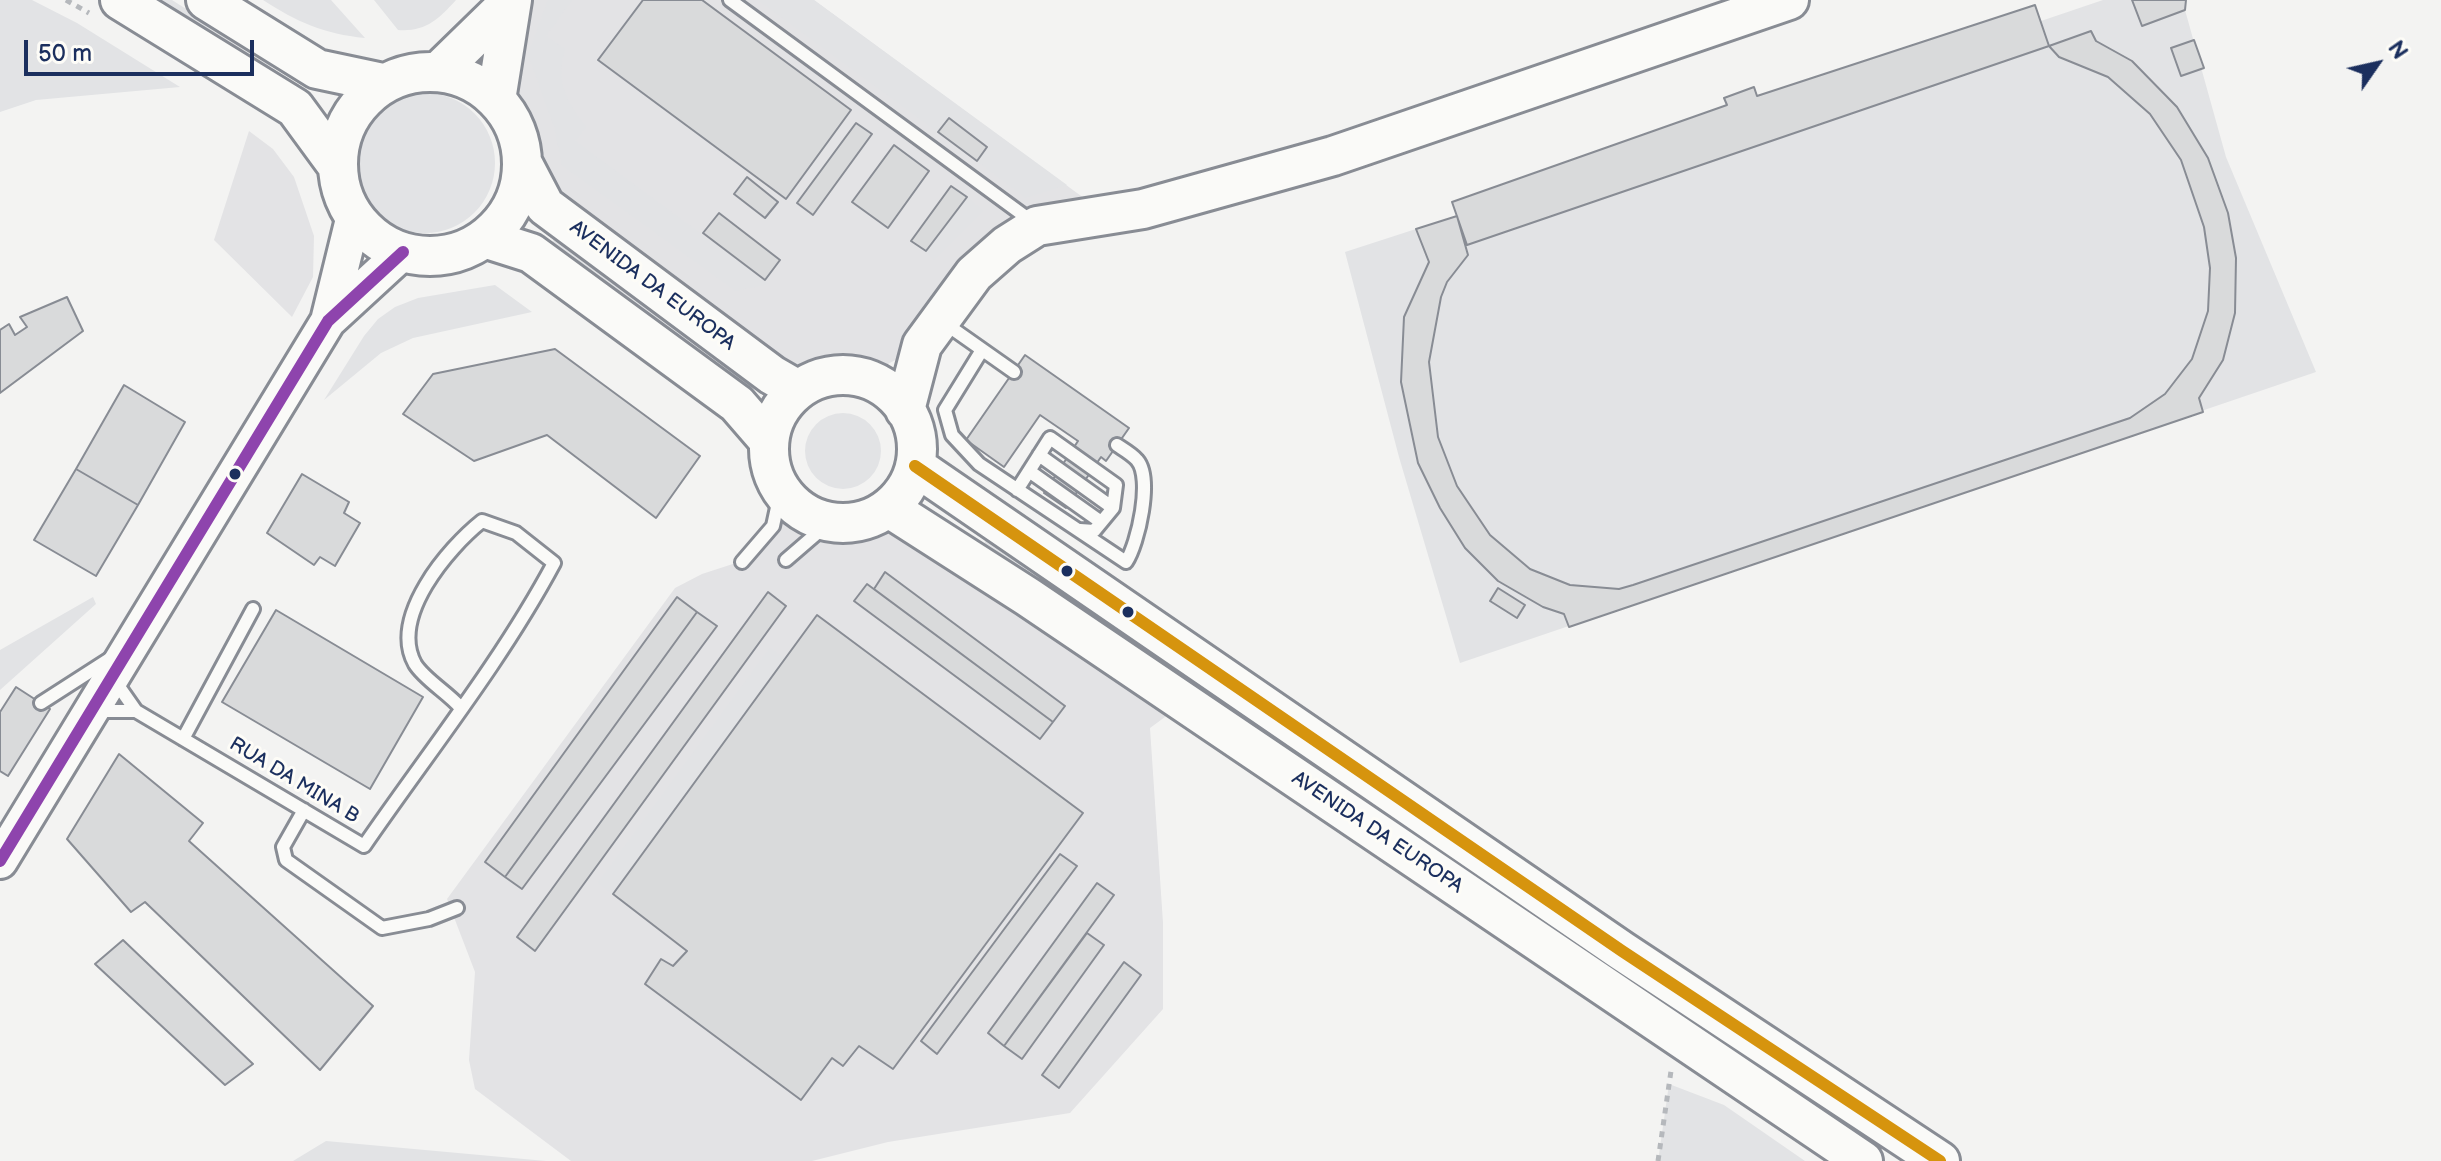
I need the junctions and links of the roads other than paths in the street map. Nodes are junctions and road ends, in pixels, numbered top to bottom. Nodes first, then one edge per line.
1 (120, 0) edge
2 (206, 0) edge
3 (512, 0) edge
4 (730, 0) edge
5 (1789, 0) edge
6 (438, 72) junction
7 (383, 83) junction
8 (496, 100) junction
9 (336, 164) junction
10 (523, 164) junction
11 (354, 215) junction
12 (1037, 226) junction
13 (487, 239) junction
14 (403, 252) junction
15 (328, 321) junction
16 (931, 333) junction
17 (982, 350) junction
18 (1014, 372) dead end
19 (863, 378) junction
20 (798, 390) junction
21 (905, 410) junction
22 (769, 441) junction
23 (1117, 445) dead end
24 (1039, 455) junction
25 (915, 466) junction
26 (1029, 471) junction
27 (781, 489) junction
28 (1017, 490) junction
29 (889, 508) junction
30 (1113, 508) junction
31 (830, 522) junction
32 (1101, 522) junction
33 (1075, 529) junction
34 (786, 560) dead end
35 (742, 562) dead end
36 (253, 609) dead end
37 (134, 643) junction
38 (113, 677) junction
39 (41, 703) dead end
40 (460, 707) junction
41 (92, 710) junction
42 (136, 711) junction
43 (183, 739) junction
44 (304, 810) junction
45 (0, 857) edge
46 (457, 908) dead end
47 (1863, 1161) edge
48 (1940, 1161) edge

1 - 9 main road
2 - 7 main road
3 - 6 main road
3 - 8 main road
4 - 12 lane
5 - 12 main road
6 - 7 main road
6 - 8 main road
7 - 9 main road
8 - 10 main road
9 - 11 main road
10 - 13 main road
10 - 20 main road, AVENIDA DA EUROPA
11 - 14 main road
11 - 15 main road
12 - 16 main road
13 - 14 main road
13 - 22 main road
14 - 15 main road
15 - 37 main road
16 - 17 lane
16 - 19 main road
16 - 21 main road
17 - 18 lane
17 - 28 lane
19 - 20 main road
19 - 21 main road
20 - 22 main road
21 - 25 main road
22 - 27 main road
23 - 33 lane
24 - 26 lane
24 - 30 lane
24 - 30 lane
25 - 29 main road
25 - 48 main road, AVENIDA DA EUROPA
26 - 28 lane
26 - 32 lane
27 - 31 main road
27 - 35 lane
28 - 33 lane
29 - 31 main road
29 - 47 main road, AVENIDA DA EUROPA
30 - 32 lane
31 - 34 lane
32 - 33 lane
36 - 43 lane
37 - 38 main road
37 - 39 lane
38 - 41 main road
38 - 42 lane
40 - 40 lane, RUA DA MINA B
40 - 44 lane, RUA DA MINA B
41 - 42 lane, RUA DA MINA B
41 - 45 main road
42 - 43 lane, RUA DA MINA B
43 - 44 lane, RUA DA MINA B
44 - 46 lane

